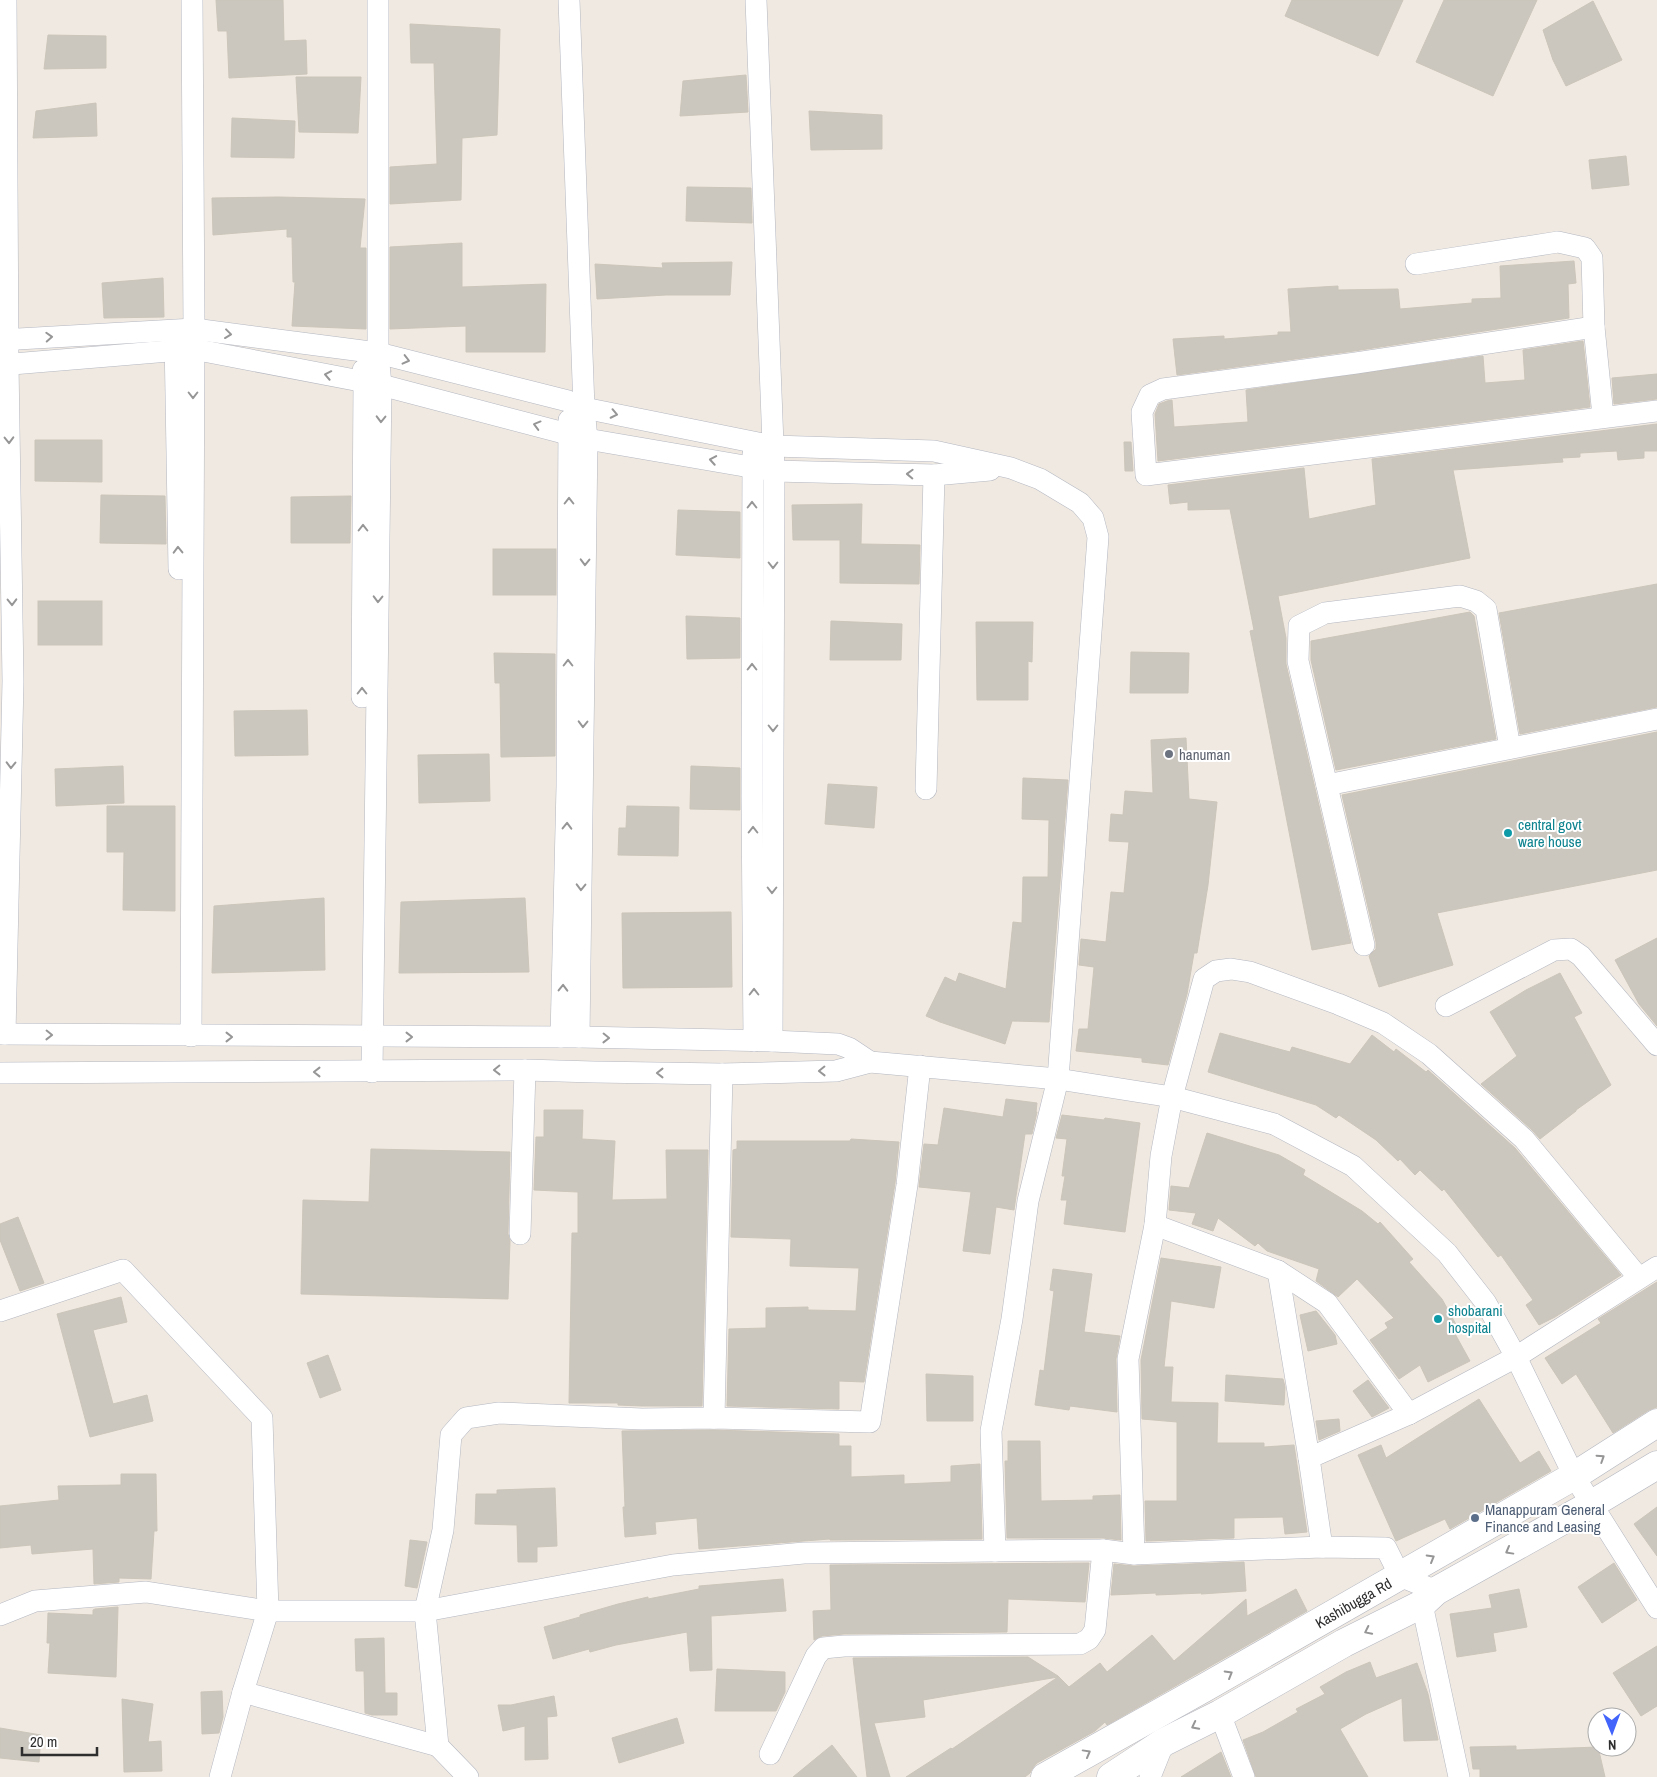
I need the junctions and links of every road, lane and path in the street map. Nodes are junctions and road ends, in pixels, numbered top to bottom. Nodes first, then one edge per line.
1 (6, 0) edge
2 (192, 0) edge
3 (378, 0) edge
4 (569, 0) edge
5 (756, 0) edge
6 (1416, 264) dead end
7 (1594, 327) junction
8 (4, 339) edge
9 (184, 340) junction
10 (369, 352) junction
11 (4, 364) edge
12 (373, 383) junction
13 (576, 404) junction
14 (1657, 411) edge
15 (1603, 416) junction
16 (578, 436) junction
17 (763, 444) junction
18 (752, 467) junction
19 (1011, 468) junction
20 (774, 471) junction
21 (934, 475) junction
22 (6, 681) edge
23 (1657, 719) edge
24 (1510, 748) junction
25 (1327, 785) junction
26 (926, 789) dead end
27 (1364, 945) dead end
28 (1446, 1006) dead end
29 (2, 1034) edge
30 (186, 1036) junction
31 (365, 1037) junction
32 (570, 1037) junction
33 (763, 1041) junction
34 (1657, 1045) edge
35 (870, 1062) junction
36 (920, 1066) junction
37 (525, 1070) junction
38 (364, 1072) junction
39 (0, 1073) edge
40 (722, 1074) junction
41 (1058, 1079) junction
42 (1172, 1098) junction
43 (1154, 1225) junction
44 (520, 1234) dead end
45 (1657, 1267) edge
46 (1278, 1271) junction
47 (1639, 1278) junction
48 (0, 1311) edge
49 (1516, 1357) junction
50 (1409, 1414) junction
51 (714, 1418) junction
52 (1657, 1423) edge
53 (1309, 1458) junction
54 (1657, 1465) edge
55 (1574, 1476) junction
56 (1592, 1504) junction
57 (1322, 1548) junction
58 (1103, 1550) junction
59 (995, 1551) junction
60 (1134, 1554) junction
61 (1400, 1576) junction
62 (1429, 1598) junction
63 (1657, 1608) edge
64 (268, 1611) junction
65 (425, 1611) junction
66 (0, 1615) edge
67 (243, 1692) junction
68 (1220, 1714) junction
69 (1164, 1742) junction
70 (438, 1746) junction
71 (770, 1754) dead end
72 (220, 1777) edge
73 (468, 1777) edge
74 (1045, 1777) edge
75 (1111, 1777) edge
76 (1150, 1777) edge
77 (1244, 1777) edge
78 (1459, 1777) edge

1 - 8 street
2 - 9 street
3 - 10 street
4 - 13 street
5 - 17 street
6 - 7 street
7 - 15 street
7 - 15 street
8 -> 9 street
8 - 11 street
9 -> 10 street
9 - 11 street
12 -> 9 street
9 - 30 street
10 - 12 street
10 -> 13 street
11 -> 22 street
16 -> 12 street
12 - 31 street
13 - 16 street
13 -> 17 street
14 - 15 street
18 -> 16 street
16 - 32 street
17 - 18 street
17 - 19 street
17 - 20 street
18 - 20 street
33 -> 18 street
19 - 21 street
19 - 41 street
21 -> 20 street
20 -> 33 street
21 - 26 street
22 -> 29 street
23 - 24 street
24 - 25 street
24 - 25 street
25 - 27 street
28 - 34 street
29 -> 30 street
30 -> 31 street
31 -> 32 street
31 - 38 street
32 -> 33 street
33 - 35 street
35 - 36 street
35 -> 40 street
36 - 41 street
36 - 51 street
37 -> 38 street
40 -> 37 street
37 - 44 street
38 -> 39 street
40 - 51 street
41 - 42 street
41 - 59 street
42 - 43 street
42 - 47 street
42 - 49 street
43 - 46 street
43 - 60 street
45 - 47 street
46 - 50 street
46 - 53 street
47 - 49 street
48 - 64 street
49 - 50 street
49 - 55 street
50 - 53 street
51 - 65 street
55 -> 52 main road, Kashibugga Rd
53 - 57 street
54 - 56 main road, Kashibugga Rd
55 - 56 street
61 -> 55 main road, Kashibugga Rd
56 -> 62 main road, Kashibugga Rd
56 - 63 street
57 - 60 street
57 - 61 street
58 - 59 street
58 - 60 street
58 - 71 street
59 - 65 street
61 - 62 street
74 -> 61 main road, Kashibugga Rd
62 -> 68 main road, Kashibugga Rd
62 - 78 street
64 - 65 street
64 - 66 street
64 - 67 street
65 - 70 street
67 - 70 street
67 - 72 street
68 -> 69 main road, Kashibugga Rd
68 - 77 street
69 - 75 main road, Kashibugga Rd
69 - 76 street
70 - 73 street

